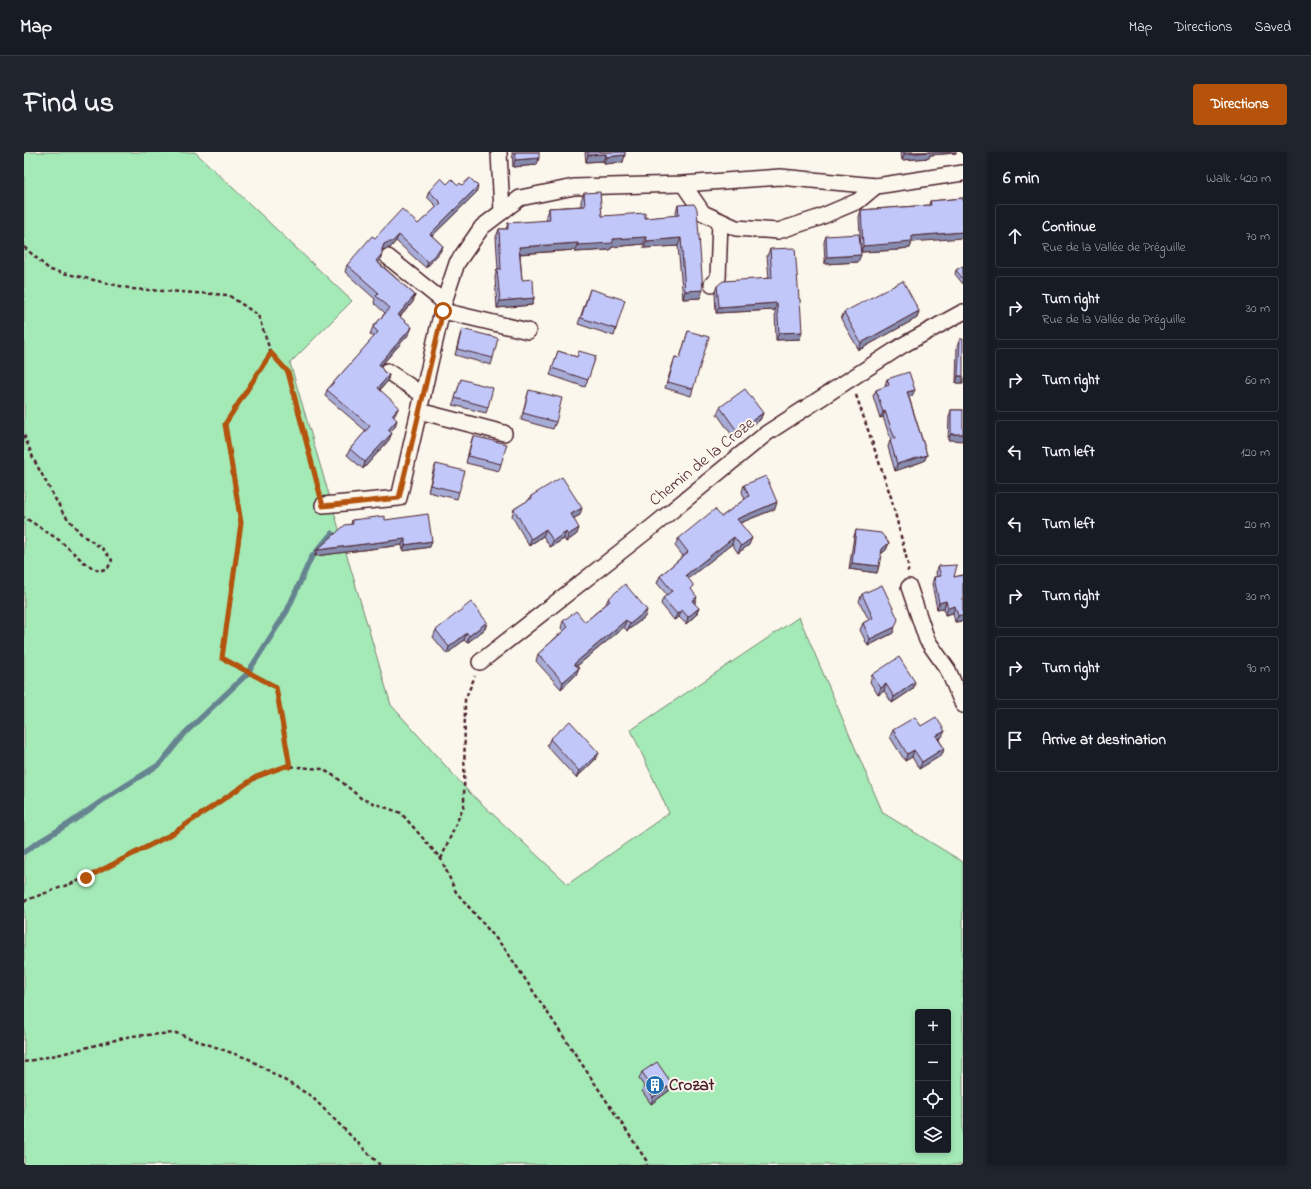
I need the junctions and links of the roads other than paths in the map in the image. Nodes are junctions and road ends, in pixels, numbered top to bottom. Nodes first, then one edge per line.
1 (499, 152) edge
2 (963, 173) edge
3 (683, 184) junction
4 (876, 186) junction
5 (502, 212) junction
6 (720, 221) junction
7 (388, 257) dead end
8 (712, 284) dead end
9 (444, 306) junction
10 (963, 312) edge
11 (528, 331) dead end
12 (387, 370) dead end
13 (423, 395) junction
14 (419, 411) junction
15 (504, 433) dead end
16 (323, 506) road end
17 (909, 587) road end
18 (480, 662) road end
19 (963, 705) edge

1 - 5 street
2 - 4 street
3 - 4 street
3 - 5 street
3 - 6 street
4 - 6 street
5 - 9 street
6 - 8 street
7 - 9 street
9 - 11 street
9 - 13 street
10 - 18 street, Chemin de la Croze
12 - 13 street
13 - 14 street
14 - 15 street
14 - 16 street
17 - 19 street

